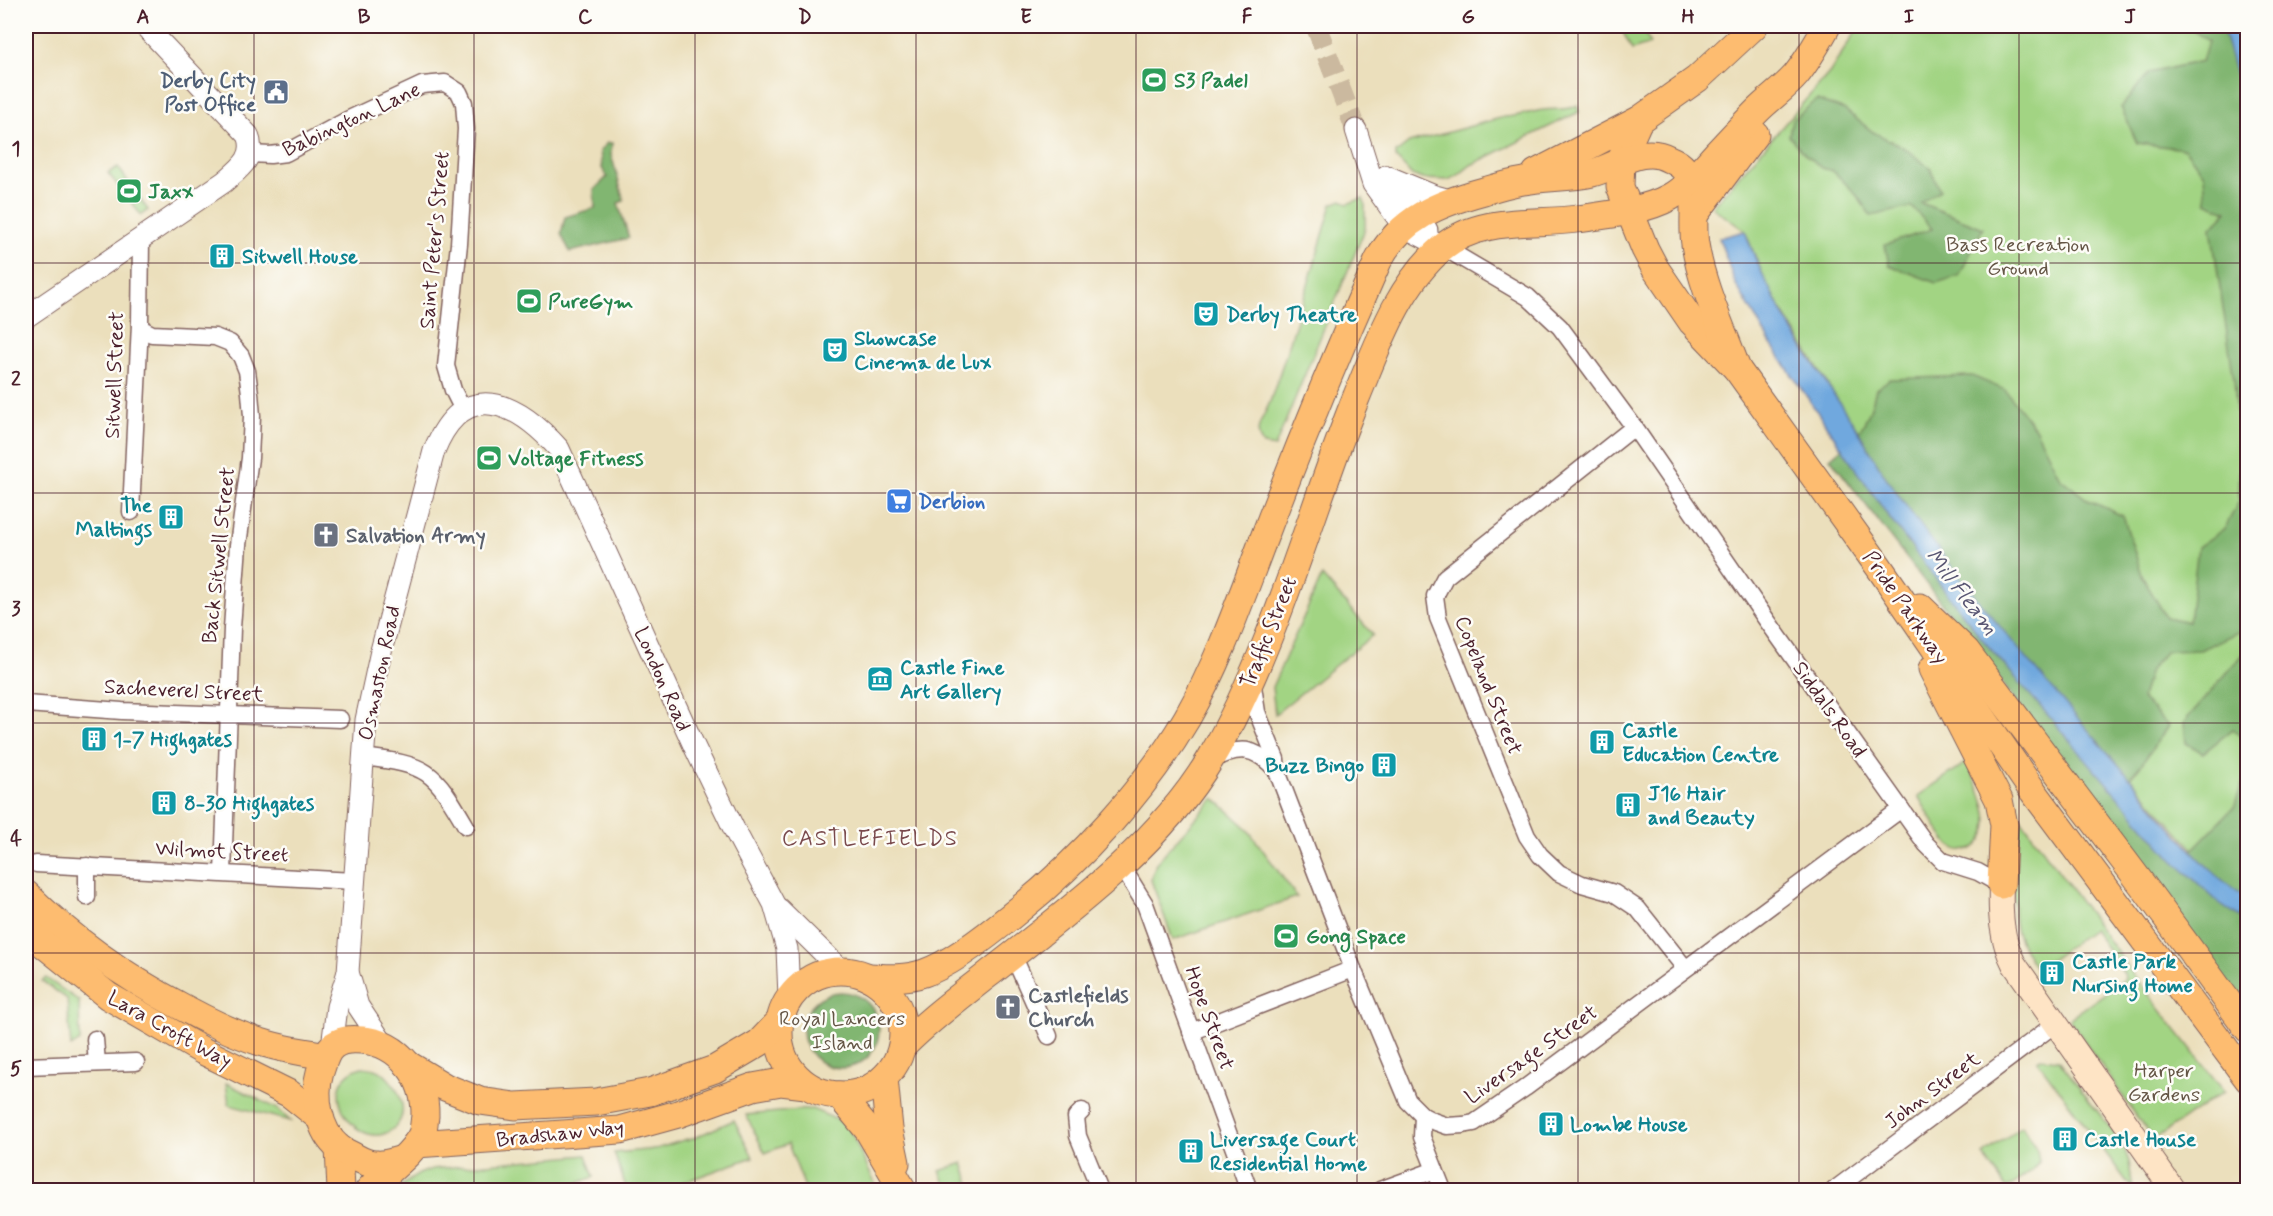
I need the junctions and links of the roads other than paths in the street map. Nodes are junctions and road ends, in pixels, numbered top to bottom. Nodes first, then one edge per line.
1 (145, 26) edge
2 (1754, 26) edge
3 (1827, 26) edge
4 (1795, 76) junction
5 (442, 82) joint
6 (1638, 120) junction
7 (1356, 130) tunnel mouth
8 (250, 154) junction
9 (1365, 154) junction
10 (1621, 160) junction
11 (1385, 176) junction
12 (1522, 181) junction
13 (1691, 181) junction
14 (1450, 200) junction
15 (1629, 210) junction
16 (1695, 214) junction
17 (1576, 219) junction
18 (1410, 222) junction
19 (141, 240) junction
20 (1443, 247) junction
21 (1645, 249) junction
22 (26, 316) edge
23 (140, 324) junction
24 (1737, 369) junction
25 (463, 410) junction
26 (1635, 427) junction
27 (131, 512) dead end
28 (1879, 567) junction
29 (1251, 677) junction
30 (26, 704) edge
31 (227, 716) junction
32 (340, 719) dead end
33 (363, 757) junction
34 (1209, 761) junction
35 (1277, 771) junction
36 (1900, 809) junction
37 (466, 826) dead end
38 (36, 864) dead end
39 (1121, 865) junction
40 (87, 866) junction
41 (223, 873) junction
42 (354, 881) junction
43 (2001, 885) junction
44 (26, 894) edge
45 (87, 897) dead end
46 (774, 904) junction
47 (26, 930) edge
48 (1013, 955) junction
49 (1685, 968) junction
50 (1353, 969) junction
51 (841, 970) junction
52 (348, 972) junction
53 (868, 977) junction
54 (789, 997) junction
55 (778, 1023) junction
56 (2055, 1024) junction
57 (2247, 1029) edge
58 (1191, 1032) junction
59 (1049, 1036) dead end
60 (95, 1039) dead end
61 (384, 1045) junction
62 (902, 1047) junction
63 (329, 1052) junction
64 (136, 1062) dead end
65 (97, 1063) junction
66 (407, 1064) junction
67 (26, 1066) edge
68 (884, 1078) junction
69 (2247, 1079) edge
70 (806, 1085) junction
71 (839, 1095) junction
72 (1082, 1111) dead end
73 (1423, 1116) junction
74 (320, 1118) junction
75 (339, 1148) junction
76 (407, 1152) junction
77 (1435, 1170) junction
78 (901, 1186) edge
79 (1839, 1189) edge
80 (2172, 1190) edge
81 (341, 1191) edge
82 (369, 1191) edge
83 (1100, 1191) edge
84 (1250, 1191) edge
85 (1380, 1191) edge
86 (1443, 1191) edge

1 - 8 street
2 - 6 main road
3 - 4 main road
4 - 13 main road
4 - 16 main road
5 - 8 street, Babington Lane
5 - 25 street, Saint Peter's Street
6 - 10 main road, Pride Parkway
6 - 12 main road
7 - 9 street
8 - 19 street, Babington Lane
9 - 11 street
9 - 18 street
10 - 12 main road
10 - 13 main road
10 - 15 main road, Pride Parkway
11 - 14 street
11 - 18 street
12 - 14 main road, Traffic Street
13 - 15 main road
13 - 16 main road
14 - 18 main road, Traffic Street
15 - 17 main road
15 - 21 main road, Pride Parkway
16 - 24 main road
17 - 20 main road, Traffic Street
17 - 21 main road
18 - 20 street, Siddals Road
18 - 53 main road, Traffic Street
19 - 22 street, Babington Lane
19 - 23 street, Sitwell Street
20 - 26 street, Siddals Road
20 - 29 main road, Traffic Street
21 - 24 main road, Pride Parkway
23 - 27 street, Sitwell Street
23 - 31 street, Back Sitwell Street
24 - 28 main road, Pride Parkway
25 - 33 street, Osmaston Road
25 - 46 street, London Road
26 - 36 street, Siddals Road
26 - 49 street, Copeland Street
28 - 43 main road
28 - 57 main road
28 - 69 main road, Pride Parkway
29 - 34 main road, Traffic Street
29 - 35 street
30 - 31 street, Sacheverel Street
31 - 32 street, Sacheverel Street
31 - 41 street, Back Sitwell Street
33 - 37 street
33 - 42 street, Osmaston Road
34 - 35 street
34 - 39 main road, Traffic Street
35 - 50 street
36 - 43 street, Siddals Road
36 - 49 street, Liversage Street
38 - 40 street, Wilmot Street
39 - 48 main road, Traffic Street
39 - 58 street, Hope Street
40 - 41 street, Wilmot Street
40 - 45 street
41 - 42 street, Wilmot Street
42 - 52 street, Osmaston Road
43 - 56 main road
44 - 63 main road, Lara Croft Way
46 - 51 street, London Road
46 - 54 street, London Road
47 - 74 main road, Lara Croft Way
48 - 59 street
48 - 62 main road, Traffic Street
49 - 73 street, Liversage Street
50 - 58 street
50 - 73 street
51 - 53 main road
51 - 54 main road
52 - 61 street, Osmaston Road
52 - 63 street, Osmaston Road
53 - 62 main road
54 - 55 main road
55 - 66 main road, Bradshaw Way
55 - 70 main road
56 - 79 street, John Street
56 - 80 main road
58 - 84 street, Hope Street
60 - 65 street
61 - 63 main road
61 - 66 main road
62 - 68 main road
63 - 74 main road
64 - 65 street
65 - 67 street
66 - 76 main road
68 - 71 main road
68 - 78 main road
70 - 71 main road
70 - 76 main road, Bradshaw Way
71 - 78 main road
72 - 83 street
73 - 77 street
74 - 75 main road
75 - 76 main road
75 - 81 main road
76 - 82 main road
77 - 85 street
77 - 86 street

